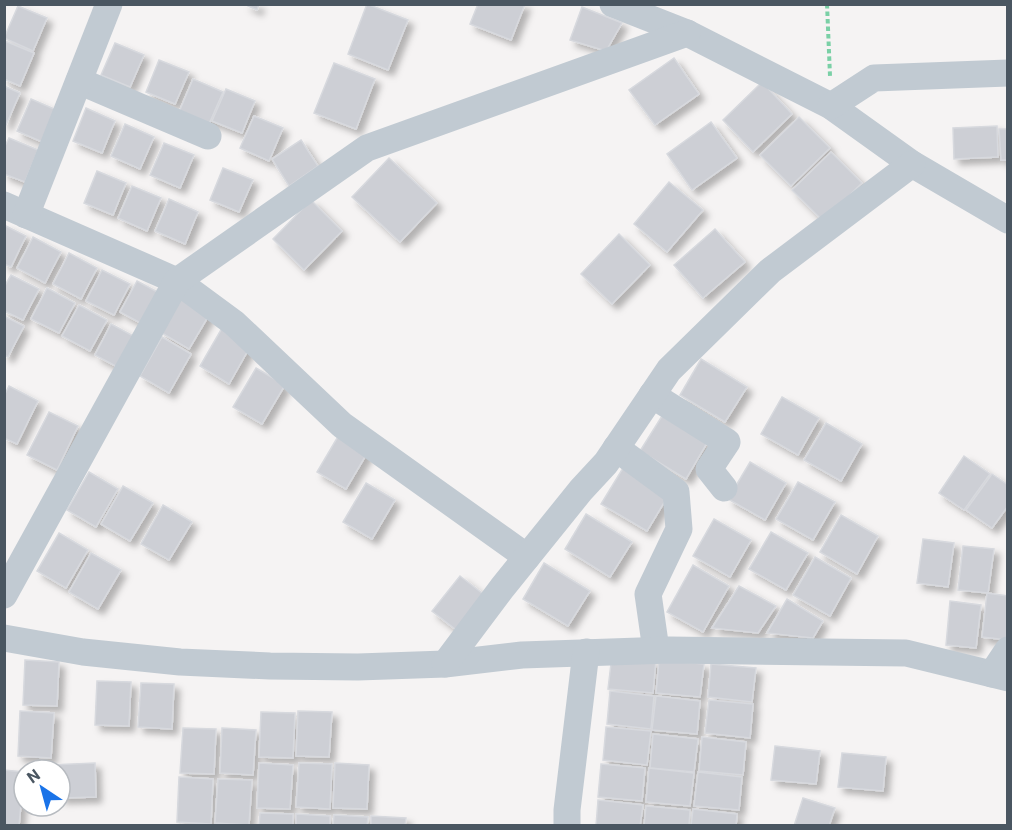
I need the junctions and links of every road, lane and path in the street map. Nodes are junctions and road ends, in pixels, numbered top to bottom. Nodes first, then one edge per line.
1 (109, 4) edge
2 (613, 4) edge
3 (827, 4) edge
4 (687, 33) junction
5 (1008, 73) edge
6 (79, 81) junction
7 (831, 106) junction
8 (208, 136) dead end
9 (912, 164) junction
10 (15, 210) edge
11 (1008, 219) edge
12 (177, 281) junction
13 (652, 395) junction
14 (616, 448) junction
15 (724, 488) dead end
16 (527, 557) junction
17 (4, 595) edge
18 (4, 638) edge
19 (656, 650) junction
20 (1008, 650) edge
21 (586, 652) junction
22 (445, 664) junction
23 (1000, 676) edge
24 (567, 825) edge

1 - 6 street
2 - 4 street
3 - 7 path
4 - 7 street
4 - 12 street
5 - 7 street
6 - 8 street
6 - 10 street
7 - 9 street
9 - 11 street
9 - 13 street
10 - 12 street
12 - 16 street
12 - 17 street
13 - 14 street
13 - 15 street
14 - 16 street
14 - 19 street
16 - 22 street
18 - 22 street
19 - 21 street
19 - 23 street
20 - 23 street
21 - 22 street
21 - 24 street

